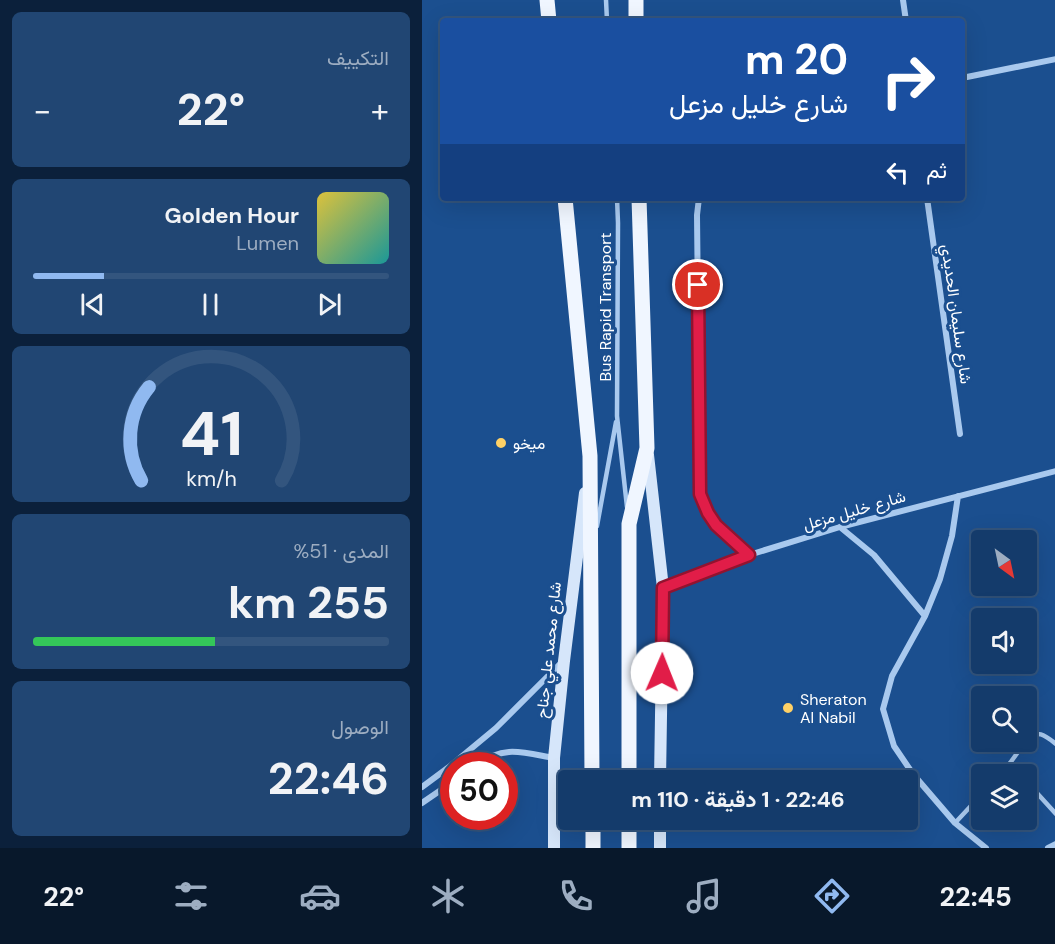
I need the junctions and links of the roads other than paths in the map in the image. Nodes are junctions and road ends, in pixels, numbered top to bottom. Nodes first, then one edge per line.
1 (546, 0) edge
2 (606, 0) edge
3 (636, 0) edge
4 (903, 0) edge
5 (549, 18) edge
6 (607, 18) edge
7 (636, 18) edge
8 (906, 18) edge
9 (1055, 59) edge
10 (965, 77) edge
11 (565, 201) edge
12 (617, 201) edge
13 (639, 201) edge
14 (699, 201) edge
15 (927, 201) edge
16 (617, 416) junction
17 (960, 434) dead end
18 (647, 448) junction
19 (590, 456) junction
20 (1055, 471) edge
21 (958, 496) junction
22 (629, 524) junction
23 (839, 527) junction
24 (749, 555) junction
25 (591, 561) junction
26 (663, 588) junction
27 (925, 616) junction
28 (564, 661) junction
29 (1037, 734) edge
30 (1055, 744) edge
31 (503, 752) edge
32 (1018, 752) edge
33 (554, 758) junction
34 (1010, 762) edge
35 (592, 770) edge
36 (629, 770) edge
37 (660, 770) edge
38 (422, 787) edge
39 (440, 791) edge
40 (1037, 794) edge
41 (422, 803) edge
42 (971, 806) edge
43 (1055, 814) edge
44 (955, 823) junction
45 (593, 830) edge
46 (629, 830) edge
47 (660, 830) edge
48 (1055, 844) edge
49 (554, 848) edge
50 (593, 848) edge
51 (629, 848) edge
52 (659, 848) edge
53 (986, 848) edge
54 (1048, 848) edge

1 - 5 main road
2 - 6 lane
3 - 7 main road
4 - 8 street
9 - 10 street
11 - 19 main road, شارع محمد علي جناح
12 - 16 lane, Bus Rapid Transport
13 - 18 main road
14 - 24 street
15 - 17 street, شارع سليمان الحديدي
16 - 22 lane, Bus Rapid Transport
16 - 25 lane, Bus Rapid Transport
18 - 22 main road
18 - 26 main road
19 - 25 main road, شارع محمد علي جناح
19 - 28 main road, شارع محمد علي جناح
20 - 21 street, شارع خليل مزعل
21 - 23 street, شارع خليل مزعل
21 - 27 street
22 - 36 main road
23 - 24 street, شارع خليل مزعل
23 - 27 street
24 - 26 street, شارع خليل مزعل
25 - 35 main road, شارع محمد علي جناح
26 - 37 main road
27 - 44 street
28 - 33 main road, شارع محمد علي جناح
28 - 38 street
29 - 30 lane
31 - 33 street
32 - 34 lane
33 - 49 main road, شارع محمد علي جناح
39 - 41 street
40 - 43 lane
42 - 44 lane
44 - 53 street
45 - 50 main road
46 - 51 main road
47 - 52 main road
48 - 54 street

